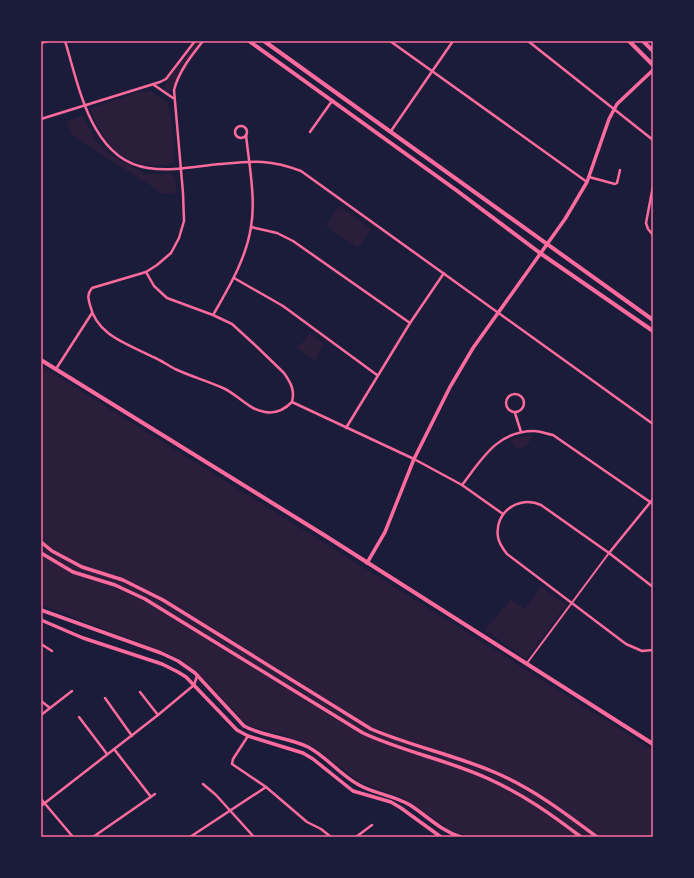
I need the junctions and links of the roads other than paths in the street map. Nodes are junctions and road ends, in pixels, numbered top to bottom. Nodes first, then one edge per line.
1 (48, 41) edge
2 (65, 41) edge
3 (195, 41) edge
4 (203, 41) edge
5 (249, 41) edge
6 (264, 41) edge
7 (390, 41) edge
8 (453, 41) edge
9 (528, 41) edge
10 (629, 41) edge
11 (643, 41) edge
12 (41, 43) edge
13 (653, 51) edge
14 (653, 65) edge
15 (653, 70) edge
16 (432, 71) junction
17 (154, 85) junction
18 (174, 99) junction
19 (332, 101) junction
20 (85, 106) junction
21 (614, 110) junction
22 (41, 119) edge
23 (391, 131) junction
24 (310, 132) dead end
25 (246, 135) junction
26 (653, 140) edge
27 (248, 161) junction
28 (181, 169) junction
29 (620, 170) dead end
30 (590, 176) junction
31 (461, 182) junction
32 (587, 182) junction
33 (653, 186) edge
34 (456, 190) junction
35 (251, 226) junction
36 (653, 235) edge
37 (547, 244) junction
38 (540, 253) junction
39 (146, 272) junction
40 (444, 273) junction
41 (234, 278) junction
42 (498, 312) junction
43 (92, 313) junction
44 (213, 314) junction
45 (653, 320) edge
46 (410, 323) junction
47 (653, 331) edge
48 (41, 360) edge
49 (56, 369) junction
50 (377, 375) junction
51 (292, 402) junction
52 (515, 413) junction
53 (653, 424) edge
54 (346, 428) junction
55 (521, 432) junction
56 (414, 460) junction
57 (462, 485) junction
58 (653, 498) edge
59 (652, 503) edge
60 (503, 514) junction
61 (41, 542) edge
62 (41, 553) edge
63 (609, 554) junction
64 (367, 563) junction
65 (653, 587) edge
66 (572, 603) junction
67 (41, 610) edge
68 (41, 620) edge
69 (41, 644) edge
70 (653, 650) edge
71 (52, 651) dead end
72 (526, 664) junction
73 (198, 676) junction
74 (194, 685) junction
75 (72, 691) dead end
76 (140, 692) dead end
77 (104, 698) dead end
78 (41, 701) edge
79 (50, 708) junction
80 (41, 715) edge
81 (158, 715) junction
82 (79, 717) dead end
83 (132, 736) junction
84 (248, 736) junction
85 (653, 744) edge
86 (114, 749) junction
87 (108, 754) junction
88 (204, 784) dead end
89 (266, 787) junction
90 (155, 794) dead end
91 (150, 797) junction
92 (41, 799) edge
93 (45, 803) junction
94 (41, 806) edge
95 (231, 811) junction
96 (372, 825) dead end
97 (195, 836) edge
98 (73, 837) edge
99 (93, 837) edge
100 (190, 837) edge
101 (254, 837) edge
102 (331, 837) edge
103 (356, 837) edge
104 (441, 837) edge
105 (461, 837) edge
106 (581, 837) edge
107 (597, 837) edge

1 - 12 street
2 - 20 street
3 - 17 street
4 - 18 street
5 - 19 main road
6 - 23 main road
7 - 16 street
8 - 16 street
9 - 21 street
10 - 14 main road
11 - 13 main road
15 - 21 street
16 - 23 street
16 - 32 street
17 - 18 street
17 - 20 street
18 - 28 street
19 - 24 street
19 - 34 main road
20 - 22 street
20 - 28 street
21 - 26 street
21 - 30 street
23 - 31 main road
25 - 25 street
25 - 27 street
27 - 28 street
27 - 35 street
27 - 40 street
28 - 39 street
29 - 30 street
30 - 32 street
31 - 34 main road
31 - 37 main road
32 - 37 street
33 - 36 street
34 - 38 main road
35 - 41 street
35 - 46 street
37 - 38 street
37 - 45 main road
38 - 42 street
38 - 47 main road
39 - 43 street
39 - 44 street
40 - 42 street
40 - 46 street
41 - 44 street
41 - 50 street
42 - 53 street
42 - 56 street
43 - 49 street
43 - 51 street
44 - 51 street
46 - 50 street
48 - 49 main road
49 - 64 main road
50 - 54 street
51 - 54 street
52 - 52 street
52 - 55 street
54 - 56 street
55 - 57 street
55 - 59 street
56 - 57 street
56 - 64 street
57 - 60 street
58 - 59 street
59 - 63 street
60 - 63 street
60 - 66 street
61 - 107 street
62 - 106 street
63 - 65 street
63 - 66 street
64 - 72 main road
66 - 70 street
66 - 72 street
67 - 73 street
68 - 74 street
69 - 71 street
72 - 85 main road
73 - 74 street
73 - 105 street
74 - 81 street
74 - 84 street
75 - 79 street
76 - 81 street
77 - 83 street
78 - 79 street
79 - 80 street
81 - 83 street
82 - 87 street
83 - 86 street
84 - 89 street
84 - 104 street
86 - 87 street
86 - 91 street
87 - 93 street
88 - 95 street
89 - 95 street
89 - 102 street
90 - 91 street
91 - 99 street
92 - 93 street
93 - 94 street
93 - 98 street
95 - 97 street
95 - 101 street
96 - 103 street
97 - 100 street

